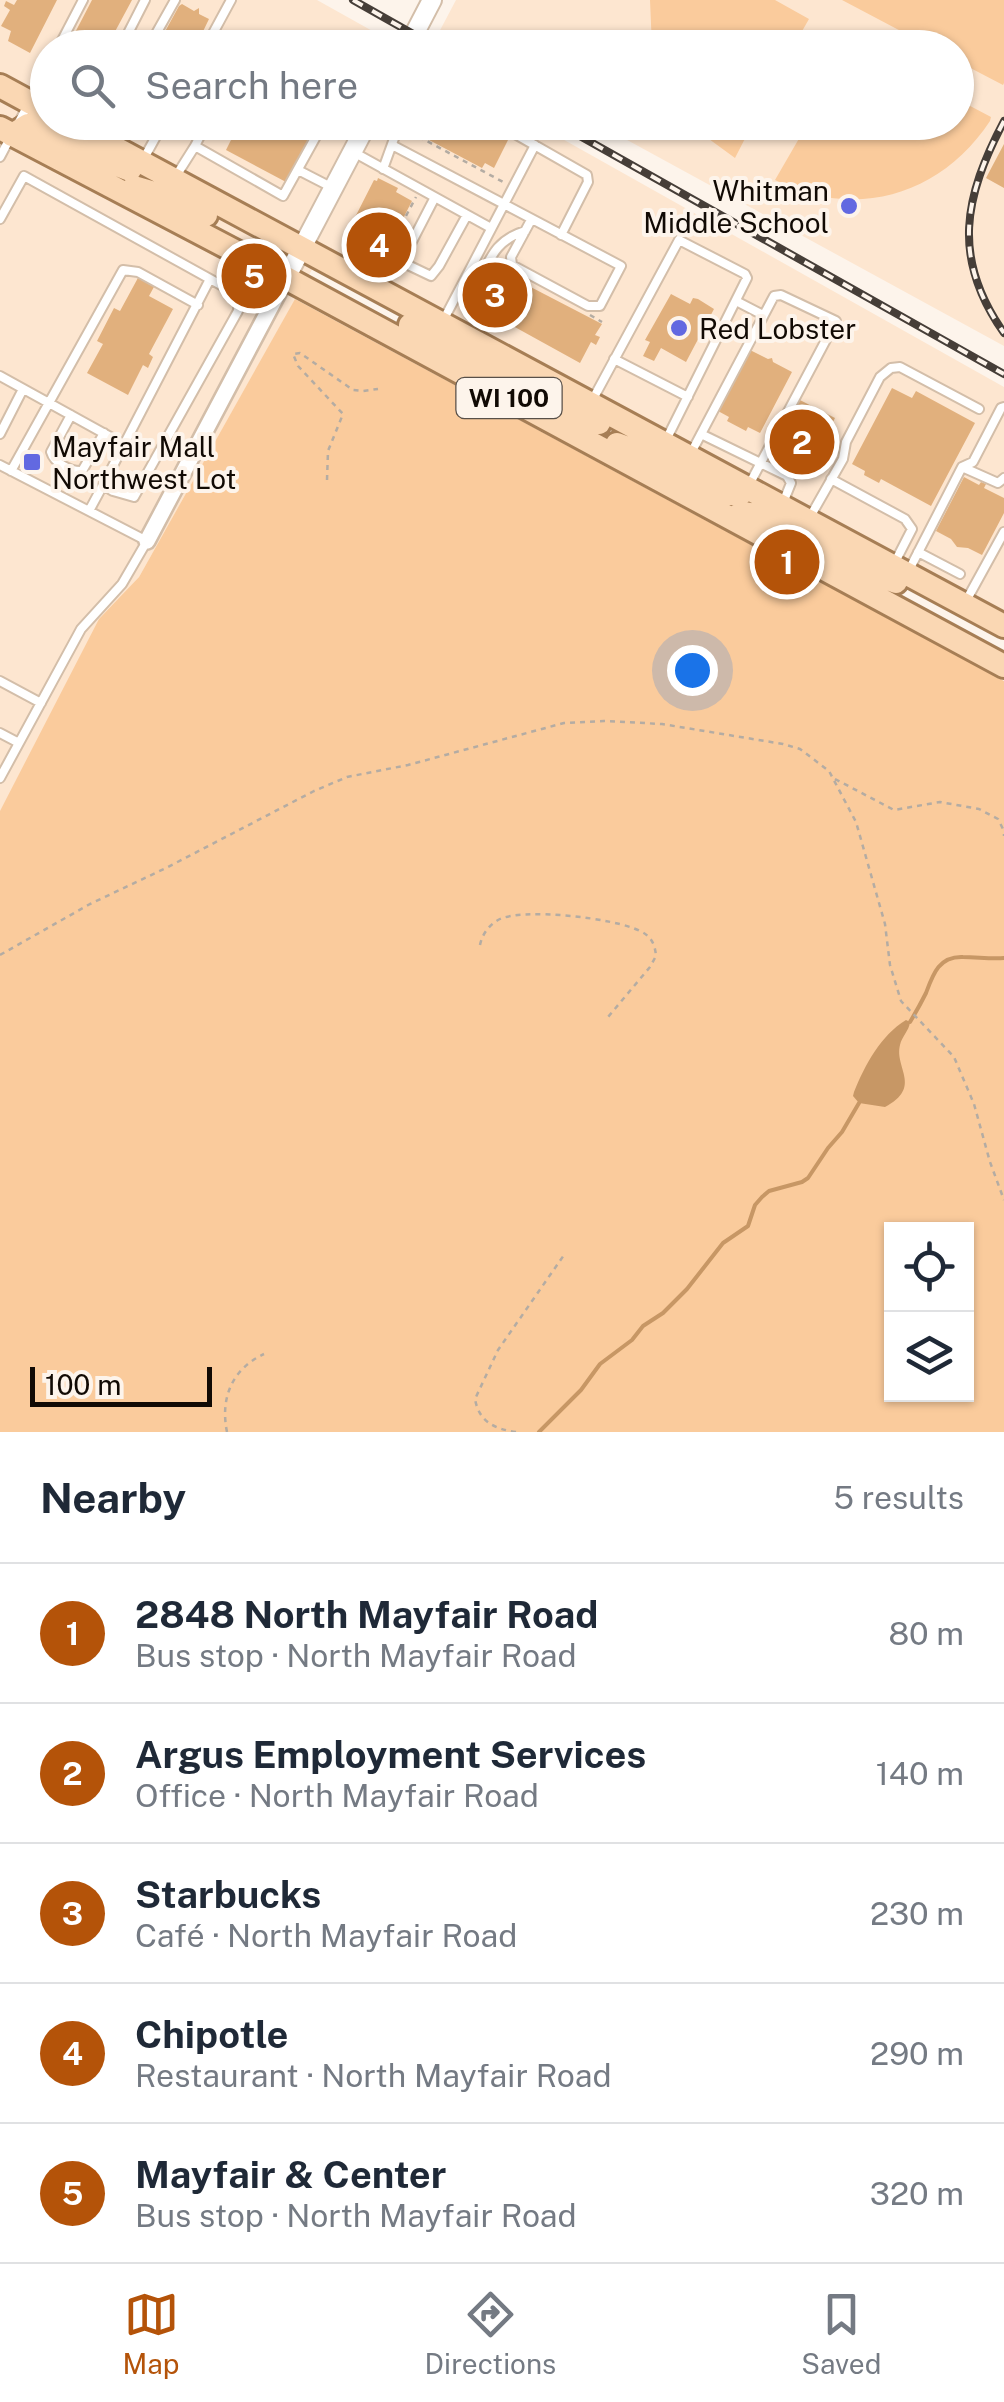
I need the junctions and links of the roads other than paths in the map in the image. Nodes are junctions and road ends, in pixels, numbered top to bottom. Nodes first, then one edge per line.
1 (83, 0) edge
2 (145, 0) edge
3 (174, 0) edge
4 (230, 0) edge
5 (432, 0) edge
6 (67, 30) edge
7 (130, 30) edge
8 (158, 30) edge
9 (214, 30) edge
10 (416, 30) edge
11 (0, 86) edge
12 (30, 103) edge
13 (0, 104) edge
14 (30, 107) edge
15 (30, 113) edge
16 (30, 125) edge
17 (6, 132) edge
18 (64, 140) edge
19 (102, 140) edge
20 (154, 140) edge
21 (198, 140) edge
22 (314, 140) edge
23 (358, 140) edge
24 (394, 140) edge
25 (526, 140) edge
26 (535, 145) junction
27 (195, 146) junction
28 (392, 146) junction
29 (352, 152) junction
30 (0, 157) edge
31 (139, 168) junction
32 (383, 169) junction
33 (298, 170) junction
34 (83, 172) junction
35 (173, 180) junction
36 (333, 188) junction
37 (195, 192) junction
38 (435, 197) junction
39 (503, 206) junction
40 (467, 215) junction
41 (0, 218) edge
42 (531, 220) junction
43 (490, 228) junction
44 (525, 231) junction
45 (561, 235) junction
46 (301, 250) junction
47 (286, 278) junction
48 (210, 280) junction
49 (462, 285) junction
50 (736, 301) junction
51 (198, 305) junction
52 (763, 316) junction
53 (441, 325) junction
54 (614, 359) junction
55 (0, 376) edge
56 (23, 389) junction
57 (688, 398) junction
58 (48, 403) junction
59 (590, 404) junction
60 (1004, 407) edge
61 (979, 409) dead end
62 (71, 415) junction
63 (561, 426) junction
64 (104, 433) junction
65 (0, 434) edge
66 (701, 434) junction
67 (664, 444) junction
68 (125, 445) junction
69 (688, 457) junction
70 (760, 462) junction
71 (0, 465) edge
72 (962, 466) junction
73 (11, 471) junction
74 (1004, 478) edge
75 (832, 479) junction
76 (103, 485) junction
77 (748, 489) junction
78 (782, 507) junction
79 (90, 511) junction
80 (732, 518) junction
81 (808, 521) junction
82 (1004, 532) edge
83 (147, 541) junction
84 (918, 552) junction
85 (900, 571) junction
86 (960, 574) dead end
87 (964, 605) junction
88 (1004, 626) edge
89 (939, 630) junction
90 (1004, 652) edge
91 (1004, 666) edge
92 (0, 681) edge
93 (42, 703) junction
94 (0, 733) edge
95 (19, 743) junction
96 (0, 778) edge

1 - 6 lane
2 - 7 lane
3 - 8 lane
4 - 9 lane
5 - 10 street
11 - 12 main road
13 - 14 main road
15 - 17 lane
16 - 17 main road
17 - 30 lane
17 - 34 main road, WI 100
18 - 31 main road
19 - 31 main road, WI 100
20 - 31 lane
21 - 27 lane
22 - 33 lane
23 - 29 street
24 - 28 lane
25 - 26 lane
26 - 39 lane
26 - 45 lane
27 - 33 lane
27 - 35 lane
28 - 32 lane
28 - 39 lane
29 - 32 lane
29 - 36 street
31 - 35 main road, WI 100
31 - 37 main road
32 - 38 lane
33 - 36 lane
34 - 46 main road
34 - 47 main road, WI 100
35 - 37 main road, WI 100
36 - 46 street
37 - 46 main road, WI 100
38 - 40 lane
38 - 40 lane
39 - 42 lane
39 - 43 lane
40 - 43 lane
41 - 48 lane
42 - 44 lane
42 - 45 lane
43 - 49 lane
44 - 45 lane
44 - 49 lane
46 - 47 street
46 - 53 main road, WI 100
47 - 63 main road, WI 100
47 - 67 main road
47 - 83 street
48 - 51 lane
48 - 76 lane
49 - 53 lane
50 - 52 lane
50 - 54 lane
50 - 57 lane
51 - 58 lane
51 - 68 lane
52 - 66 lane
52 - 70 lane
53 - 59 main road, WI 100
54 - 57 lane
54 - 59 lane
55 - 56 lane
56 - 58 lane
56 - 65 lane
57 - 67 lane
58 - 62 lane
58 - 73 lane
59 - 67 main road, WI 100
60 - 72 lane
61 - 75 lane
62 - 64 lane
62 - 64 lane
63 - 77 main road
63 - 80 main road, WI 100
64 - 68 lane
66 - 69 lane
66 - 70 lane
67 - 69 main road, WI 100
68 - 76 lane
69 - 77 main road, WI 100
70 - 77 lane
70 - 78 lane
71 - 73 lane
72 - 74 lane
72 - 84 lane
73 - 79 lane
75 - 81 lane
75 - 85 lane
76 - 79 lane
77 - 78 main road, WI 100
78 - 81 main road, WI 100
79 - 83 lane
80 - 87 main road
80 - 89 main road, WI 100
81 - 85 main road, WI 100
82 - 87 lane
83 - 93 lane
84 - 85 lane
84 - 86 lane
85 - 87 main road, WI 100
87 - 88 main road, WI 100
89 - 90 main road
89 - 91 main road, WI 100
92 - 93 lane
93 - 95 lane
94 - 95 lane
95 - 96 lane

